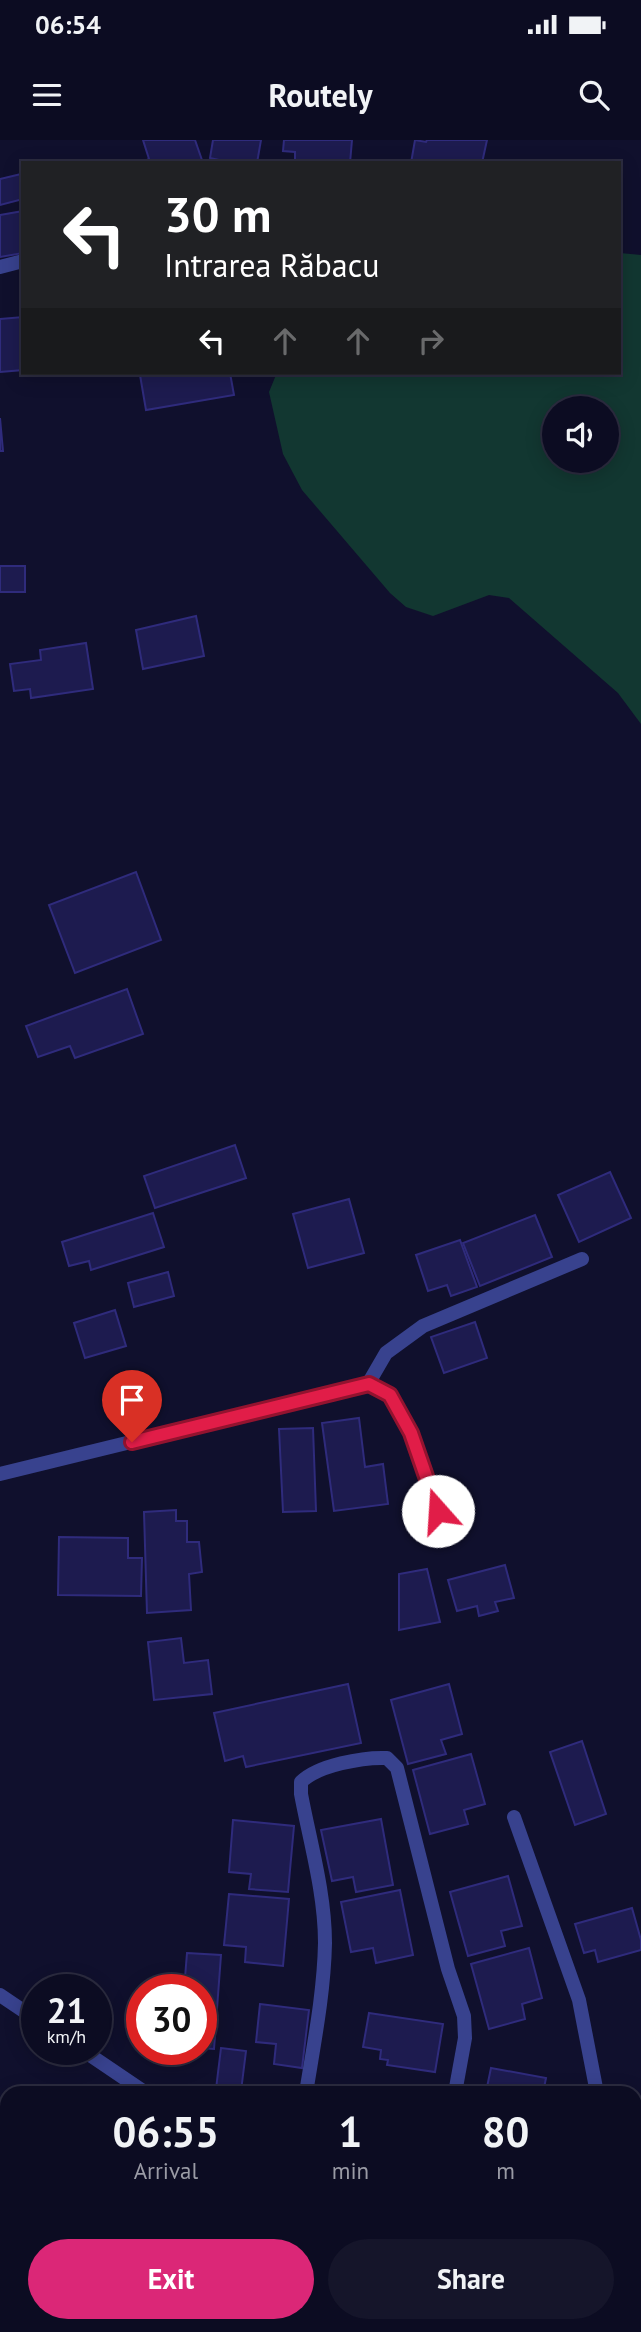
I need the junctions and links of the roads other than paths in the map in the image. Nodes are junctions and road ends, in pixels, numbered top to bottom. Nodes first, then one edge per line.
1 (21, 262) edge
2 (0, 267) edge
3 (582, 1259) dead end
4 (369, 1384) junction
5 (0, 1474) edge
6 (438, 1511) dead end
7 (514, 1817) dead end
8 (0, 1995) edge
9 (21, 2009) edge
10 (105, 2065) edge
11 (136, 2086) edge
12 (307, 2086) edge
13 (456, 2086) edge
14 (596, 2086) edge

1 - 2 street
3 - 4 street
4 - 5 street
4 - 6 street
7 - 14 street
8 - 9 street
10 - 11 street
12 - 13 street

